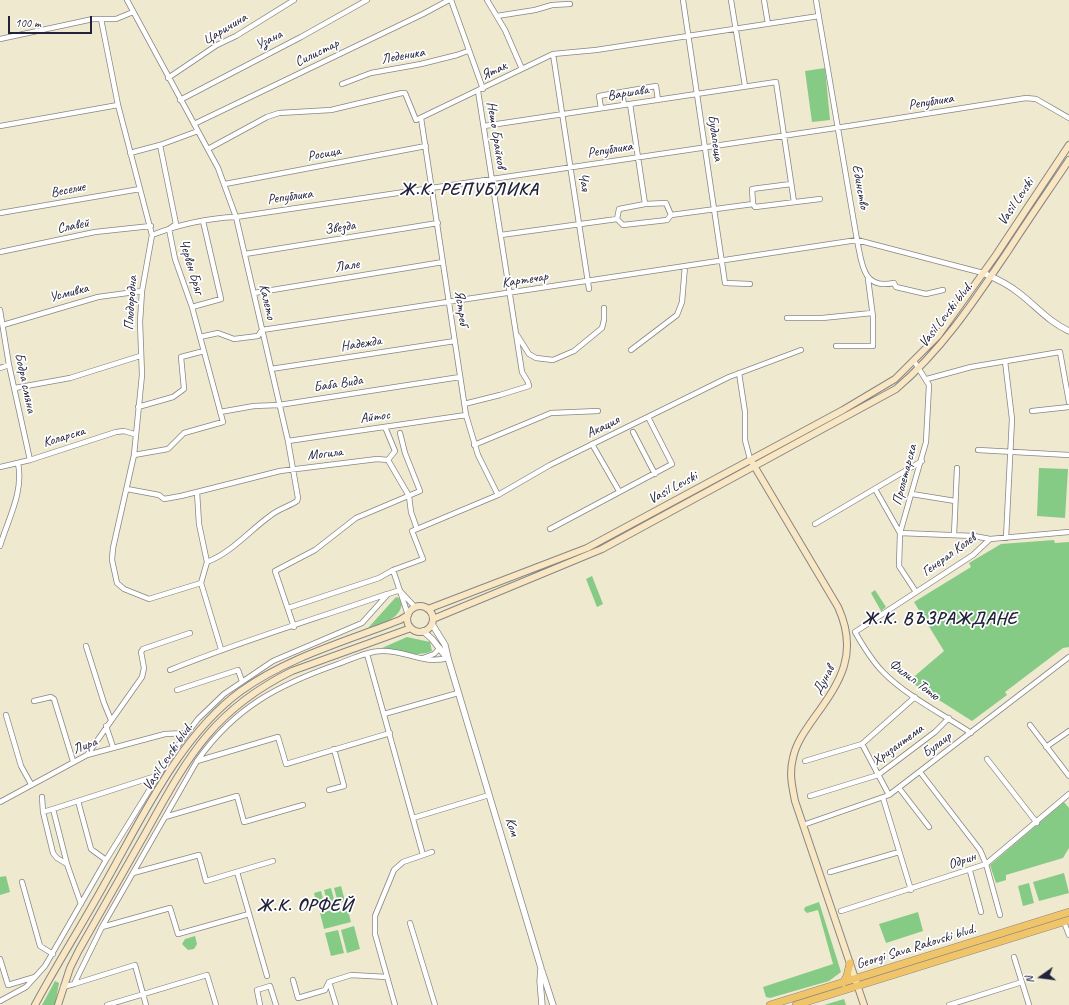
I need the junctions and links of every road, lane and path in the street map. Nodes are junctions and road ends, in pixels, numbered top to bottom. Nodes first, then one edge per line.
1 (127, 0) edge
2 (294, 0) edge
3 (367, 0) edge
4 (450, 0) edge
5 (487, 0) edge
6 (683, 0) edge
7 (731, 0) edge
8 (764, 0) edge
9 (816, 0) edge
10 (570, 4) dead end
11 (133, 12) junction
12 (497, 16) junction
13 (819, 16) junction
14 (101, 19) junction
15 (768, 24) junction
16 (736, 29) junction
17 (689, 36) junction
18 (0, 39) edge
19 (468, 51) junction
20 (554, 54) junction
21 (522, 70) junction
22 (168, 78) junction
23 (342, 84) dead end
24 (745, 86) junction
25 (481, 90) junction
26 (622, 92) junction
27 (697, 94) junction
28 (180, 100) junction
29 (658, 100) junction
30 (624, 104) junction
31 (630, 104) junction
32 (118, 105) junction
33 (601, 108) junction
34 (563, 114) junction
35 (421, 118) junction
36 (1069, 118) edge
37 (194, 124) junction
38 (0, 126) edge
39 (484, 126) junction
40 (838, 127) junction
41 (198, 131) junction
42 (783, 135) junction
43 (160, 145) junction
44 (1069, 145) edge
45 (426, 146) junction
46 (706, 147) junction
47 (208, 149) junction
48 (130, 153) junction
49 (638, 157) junction
50 (1069, 160) edge
51 (570, 167) junction
52 (492, 179) junction
53 (225, 184) junction
54 (791, 184) junction
55 (432, 187) junction
56 (140, 189) junction
57 (820, 199) dead end
58 (794, 202) junction
59 (645, 204) junction
60 (753, 204) junction
61 (714, 208) junction
62 (0, 213) edge
63 (671, 215) junction
64 (236, 216) junction
65 (616, 219) junction
66 (203, 221) junction
67 (438, 223) junction
68 (579, 223) junction
69 (150, 226) junction
70 (169, 229) junction
71 (500, 234) junction
72 (152, 235) junction
73 (857, 240) junction
74 (0, 252) edge
75 (245, 254) junction
76 (722, 261) junction
77 (443, 262) junction
78 (685, 266) junction
79 (983, 273) junction
80 (991, 276) junction
81 (868, 279) junction
82 (587, 281) junction
83 (750, 284) dead end
84 (589, 289) dead end
85 (943, 290) dead end
86 (142, 291) junction
87 (254, 293) junction
88 (509, 293) junction
89 (449, 302) junction
90 (192, 307) junction
91 (604, 308) dead end
92 (0, 310) edge
93 (872, 313) junction
94 (786, 318) dead end
95 (3, 325) junction
96 (262, 330) junction
97 (1069, 331) edge
98 (515, 333) junction
99 (200, 337) junction
100 (455, 341) junction
101 (836, 346) dead end
102 (631, 350) dead end
103 (801, 350) dead end
104 (204, 351) junction
105 (140, 356) junction
106 (914, 361) junction
107 (1005, 361) junction
108 (9, 365) junction
109 (0, 368) edge
110 (919, 368) junction
111 (271, 369) junction
112 (739, 373) junction
113 (460, 377) junction
114 (927, 379) junction
115 (15, 388) junction
116 (1069, 402) edge
117 (464, 404) junction
118 (279, 405) junction
119 (138, 407) junction
120 (1069, 407) edge
121 (598, 411) dead end
122 (1032, 411) dead end
123 (220, 412) junction
124 (466, 415) junction
125 (648, 417) junction
126 (385, 427) junction
127 (633, 432) dead end
128 (400, 433) dead end
129 (134, 434) junction
130 (288, 441) junction
131 (592, 444) junction
132 (474, 445) junction
133 (978, 450) dead end
134 (1010, 452) junction
135 (134, 455) junction
136 (1069, 455) edge
137 (750, 459) junction
138 (30, 460) junction
139 (388, 460) junction
140 (922, 461) junction
141 (18, 463) junction
142 (755, 466) junction
143 (0, 467) edge
144 (957, 468) dead end
145 (293, 469) junction
146 (655, 474) junction
147 (127, 489) junction
148 (875, 489) junction
149 (196, 492) junction
150 (619, 492) junction
151 (912, 494) junction
152 (498, 495) junction
153 (409, 496) junction
154 (955, 501) junction
155 (815, 524) dead end
156 (417, 529) junction
157 (550, 529) dead end
158 (1069, 532) edge
159 (900, 533) junction
160 (954, 535) junction
161 (1006, 538) junction
162 (990, 539) junction
163 (0, 546) edge
164 (207, 562) junction
165 (394, 570) junction
166 (201, 583) junction
167 (401, 592) junction
168 (916, 592) junction
169 (388, 594) junction
170 (415, 607) junction
171 (288, 608) junction
172 (428, 609) junction
173 (408, 615) junction
174 (432, 621) junction
175 (294, 627) junction
176 (411, 628) junction
177 (423, 632) junction
178 (855, 632) joint
179 (190, 633) dead end
180 (86, 646) dead end
181 (440, 648) junction
182 (221, 649) junction
183 (367, 654) junction
184 (1069, 657) edge
185 (423, 658) junction
186 (448, 658) junction
187 (170, 670) dead end
188 (242, 681) junction
189 (178, 690) dead end
190 (458, 693) junction
191 (915, 697) junction
192 (34, 701) dead end
193 (384, 714) junction
194 (6, 715) dead end
195 (949, 718) junction
196 (111, 720) junction
197 (1030, 725) dead end
198 (106, 726) junction
199 (1069, 731) edge
200 (186, 733) junction
201 (390, 733) junction
202 (971, 733) junction
203 (862, 744) junction
204 (113, 747) junction
205 (1046, 747) junction
206 (334, 749) junction
207 (87, 755) junction
208 (987, 758) dead end
209 (73, 761) junction
210 (197, 761) junction
211 (805, 761) dead end
212 (920, 772) junction
213 (159, 775) junction
214 (878, 775) junction
215 (1069, 776) edge
216 (31, 784) junction
217 (899, 788) junction
218 (329, 790) dead end
219 (489, 795) junction
220 (890, 795) junction
221 (810, 796) dead end
222 (42, 797) dead end
223 (883, 798) junction
224 (1068, 798) edge
225 (78, 801) junction
226 (0, 802) edge
227 (303, 805) dead end
228 (53, 809) junction
229 (43, 812) junction
230 (165, 817) junction
231 (413, 818) junction
232 (1036, 822) junction
233 (803, 825) junction
234 (929, 827) dead end
235 (432, 852) dead end
236 (899, 852) junction
237 (423, 855) junction
238 (106, 860) junction
239 (273, 861) dead end
240 (67, 864) junction
241 (986, 864) junction
242 (970, 871) junction
243 (237, 872) junction
244 (830, 872) dead end
245 (133, 873) junction
246 (22, 882) dead end
247 (911, 890) junction
248 (81, 904) junction
249 (841, 911) dead end
250 (982, 912) dead end
251 (1069, 912) edge
252 (249, 914) junction
253 (1000, 915) dead end
254 (1067, 921) edge
255 (410, 923) dead end
256 (102, 927) junction
257 (1069, 935) edge
258 (64, 936) junction
259 (73, 940) junction
260 (53, 954) junction
261 (1014, 957) dead end
262 (0, 959) edge
263 (850, 963) junction
264 (541, 968) junction
265 (38, 975) junction
266 (267, 976) dead end
267 (387, 977) junction
268 (292, 980) dead end
269 (329, 982) junction
270 (1022, 982) junction
271 (843, 983) junction
272 (857, 983) junction
273 (74, 984) junction
274 (63, 987) junction
275 (143, 994) junction
276 (0, 1001) edge
277 (35, 1005) edge
278 (58, 1005) edge
279 (107, 1005) edge
280 (146, 1005) edge
281 (216, 1005) edge
282 (260, 1005) edge
283 (276, 1005) edge
284 (336, 1005) edge
285 (395, 1005) edge
286 (435, 1005) edge
287 (542, 1005) edge
288 (553, 1005) edge
289 (770, 1005) edge
290 (796, 1005) edge
291 (864, 1005) edge
292 (949, 1005) edge
293 (1029, 1005) edge

1 - 11 street, Калето
2 - 22 street, Царичина
3 - 28 street, Узана
4 - 19 street, Нешо Брайков
4 - 37 street, Силистар
5 - 12 street
6 - 17 street, Будапеща
7 - 16 street
8 - 15 street
9 - 13 street, Единство
10 - 12 street
11 - 14 street
11 - 22 street, Калето
12 - 21 street
13 - 15 street, Ятак
13 - 40 street, Единство
14 - 18 street
14 - 32 street, Плодородна
15 - 16 street, Ятак
16 - 17 street, Ятак
16 - 24 street
17 - 20 street, Ятак
17 - 27 street, Будапеща
19 - 23 street, Леденика
19 - 25 street, Нешо Брайков
20 - 21 street, Ятак
20 - 34 street, Чая
21 - 25 street, Ятак
22 - 28 street, Калето
24 - 27 street, Варшава
24 - 42 street, Варшава
25 - 35 street, Ятак
25 - 39 street, Нешо Брайков
26 - 29 street
26 - 30 street
26 - 33 street
27 - 29 street, Варшава
27 - 46 street, Будапеща
28 - 37 street, Калето
29 - 31 street, Варшава
30 - 31 street, Варшава
30 - 33 street, Варшава
31 - 49 street
32 - 38 street
32 - 48 street, Плодородна
33 - 34 street, Варшава
34 - 39 street, Варшава
34 - 51 street, Чая
35 - 45 street, Ястреб
35 - 47 street
36 - 40 street, Република
37 - 41 street, Калето
39 - 52 street, Нешо Брайков
40 - 42 street, Република
40 - 73 street, Единство
41 - 43 street
41 - 47 street, Калето
42 - 46 street, Република
42 - 54 street
43 - 48 street
43 - 70 street, Червен Бряг
44 - 79 main road, Vasil Levski
45 - 53 street, Росица
45 - 55 street, Ястреб
46 - 49 street, Република
46 - 61 street, Будапеща
47 - 53 street, Калето
48 - 56 street, Плодородна
49 - 51 street, Република
49 - 59 street
50 - 80 main road, Vasil Levski
51 - 52 street, Република
51 - 68 street, Чая
52 - 55 street, Република
52 - 71 street, Нешо Брайков
53 - 64 street, Калето
54 - 58 street
54 - 60 street
55 - 64 street, Република
55 - 67 street, Ястреб
56 - 62 street, Веселие
56 - 69 street, Плодородна
57 - 58 street
58 - 60 street
59 - 63 street
59 - 65 street
60 - 61 street
61 - 63 street
61 - 76 street, Будапеща
63 - 65 street
64 - 66 street, Република
64 - 75 street, Калето
65 - 68 street
66 - 70 street, Република
66 - 90 street
67 - 75 street, Звезда
67 - 77 street, Ястреб
68 - 71 street
68 - 82 street, Чая
69 - 72 street, Плодородна
69 - 74 street, Славей
70 - 72 street, Република
70 - 90 street, Червен Бряг
71 - 88 street, Нешо Брайков
72 - 86 street, Плодородна
73 - 76 street, Картечар
73 - 79 street
73 - 81 street, Единство
75 - 87 street, Калето
76 - 78 street, Картечар
76 - 83 street, Будапеща
77 - 87 street, Лале
77 - 89 street, Ястреб
78 - 82 street, Картечар
78 - 102 street
79 - 80 street
79 - 106 main road, Vasil Levski blvd.
80 - 97 street
80 - 110 main road, Vasil Levski blvd.
81 - 85 street
81 - 93 street, Единство
82 - 84 street, Чая
82 - 88 street, Картечар
86 - 95 street, Усмивка
86 - 105 street, Плодородна
87 - 96 street, Калето
88 - 89 street, Картечар
88 - 98 street, Нешо Брайков
89 - 96 street, Картечар
89 - 100 street, Ястреб
90 - 99 street, Червен Бряг
91 - 98 street
92 - 95 street, Бодра смяна
93 - 94 street
93 - 101 street, Единство
95 - 108 street, Бодра смяна
96 - 99 street, Картечар
96 - 111 street, Калето
98 - 117 street, Нешо Брайков
99 - 104 street, Червен Бряг
100 - 111 street, Надежда
100 - 113 street, Ястреб
103 - 112 street, Акация
104 - 119 street
104 - 123 street, Червен Бряг
105 - 115 street
105 - 119 street, Плодородна
106 - 110 street
106 - 137 main road, Vasil Levski
107 - 114 street
107 - 116 street
107 - 134 street
108 - 109 street
108 - 115 street, Бодра смяна
110 - 114 street
110 - 142 main road, Vasil Levski
111 - 118 street, Калето
112 - 125 street, Акация
112 - 137 street, Дунав
113 - 117 street, Ястреб
113 - 118 street, Баба Вида
114 - 140 street, Пролетарска
115 - 138 street, Бодра смяна
117 - 124 street, Ястреб
118 - 123 street, Баба Вида
118 - 130 street, Калето
119 - 129 street, Плодородна
120 - 122 street
121 - 132 street
123 - 135 street
124 - 126 street, Айтос
124 - 132 street, Ястреб
125 - 131 street, Акация
125 - 146 street
126 - 130 street, Айтос
126 - 139 street
127 - 146 street
128 - 153 street
129 - 135 street, Плодородна
129 - 138 street, Коларска
130 - 145 street, Калето
131 - 150 street
131 - 152 street, Акация
132 - 152 street, Ястреб
133 - 134 street
134 - 136 street
134 - 161 street
135 - 147 street, Плодородна
137 - 142 main road, Дунав
137 - 172 main road, Vasil Levski
138 - 141 street, Коларска
139 - 145 street, Могила
139 - 153 street
140 - 148 street
140 - 151 street, Пролетарска
141 - 143 street, Коларска
141 - 163 street
142 - 174 main road, Vasil Levski
142 - 233 main road, Дунав
144 - 154 street
145 - 149 street, Могила
145 - 164 street, Калето
146 - 150 street
147 - 149 street, Могила
147 - 166 street, Плодородна
148 - 155 street
148 - 159 street
149 - 164 street
150 - 157 street
151 - 154 street
151 - 159 street, Пролетарска
152 - 156 street, Акация
153 - 156 street
153 - 171 street
154 - 160 street
156 - 165 street
158 - 161 street, Генерал Колев
159 - 160 street
159 - 168 street, Пролетарска
160 - 162 street
161 - 162 street, Генерал Колев
162 - 168 street, Генерал Колев
164 - 166 street
165 - 167 street
165 - 171 street
166 - 182 street
167 - 169 street
167 - 170 street
167 - 173 street
168 - 178 street, Генерал Колев
169 - 175 street
169 - 188 street
170 - 172 main road
170 - 173 main road
171 - 175 street
172 - 174 main road
173 - 176 main road
173 - 259 main road, Vasil Levski blvd.
174 - 177 main road
174 - 186 street, Ком
175 - 182 street
176 - 177 main road
176 - 274 main road, Vasil Levski blvd.
177 - 181 street
178 - 191 street, Филип Тотю
179 - 196 street
180 - 196 street
181 - 185 street
181 - 186 street
182 - 187 street
183 - 185 street
183 - 193 street
183 - 210 street
184 - 202 street, Булаир
185 - 186 street
186 - 190 street, Ком
188 - 189 street
188 - 200 street
190 - 193 street
190 - 219 street, Ком
191 - 195 street, Филип Тотю
191 - 203 street
192 - 209 street
193 - 201 street
194 - 216 street
195 - 202 street, Филип Тотю
195 - 214 street, Хризантема
196 - 198 street
197 - 205 street
198 - 204 street
198 - 207 street
199 - 205 street
200 - 204 street, Лира
200 - 213 street
201 - 206 street
201 - 231 street
202 - 212 street, Булаир
203 - 211 street
203 - 214 street
204 - 207 street, Лира
205 - 215 street
206 - 210 street
206 - 218 street
207 - 209 street, Лира
208 - 232 street
209 - 216 street, Лира
210 - 230 street
212 - 217 street, Булаир
212 - 241 street
213 - 225 street
213 - 238 street
214 - 220 street
214 - 221 street, Хризантема
216 - 226 street, Лира
217 - 220 street, Булаир
217 - 234 street
219 - 231 street
219 - 264 street, Ком
220 - 223 street, Булаир
222 - 229 street
223 - 233 street, Булаир
223 - 236 street
224 - 232 street, Одрин
225 - 228 street
225 - 238 street
227 - 230 street
228 - 229 street
228 - 240 street
229 - 240 street
230 - 245 street
231 - 237 street
232 - 241 street, Одрин
233 - 263 main road, Дунав
235 - 237 street
236 - 244 street
236 - 247 street
237 - 267 street
238 - 248 street
239 - 243 street
240 - 248 street
241 - 242 street, Одрин
241 - 253 street
242 - 247 street, Одрин
242 - 250 street
243 - 245 street
243 - 252 street
245 - 256 street
246 - 260 street
247 - 249 street, Одрин
248 - 258 street
251 - 272 main road, Georgi Sava Rakovski blvd.
252 - 256 street
252 - 266 street
254 - 257 street
254 - 272 main road, Georgi Sava Rakovski blvd.
255 - 286 street
256 - 273 street
258 - 259 street
258 - 260 street
259 - 277 main road, Vasil Levski blvd.
260 - 265 street
261 - 270 street
262 - 265 street
263 - 271 main road
263 - 272 main road, Дунав
264 - 287 street, Ком
264 - 288 street
265 - 276 street
267 - 269 street
267 - 285 street
268 - 269 street
269 - 284 street
270 - 292 street
270 - 293 street
271 - 272 main road, Georgi Sava Rakovski blvd.
271 - 289 main road, Georgi Sava Rakovski blvd.
272 - 290 main road, Georgi Sava Rakovski blvd.
272 - 291 main road, Дунав
273 - 274 street
273 - 275 street
274 - 278 main road, Vasil Levski blvd.
275 - 279 street
275 - 280 street
275 - 281 street
282 - 283 street

